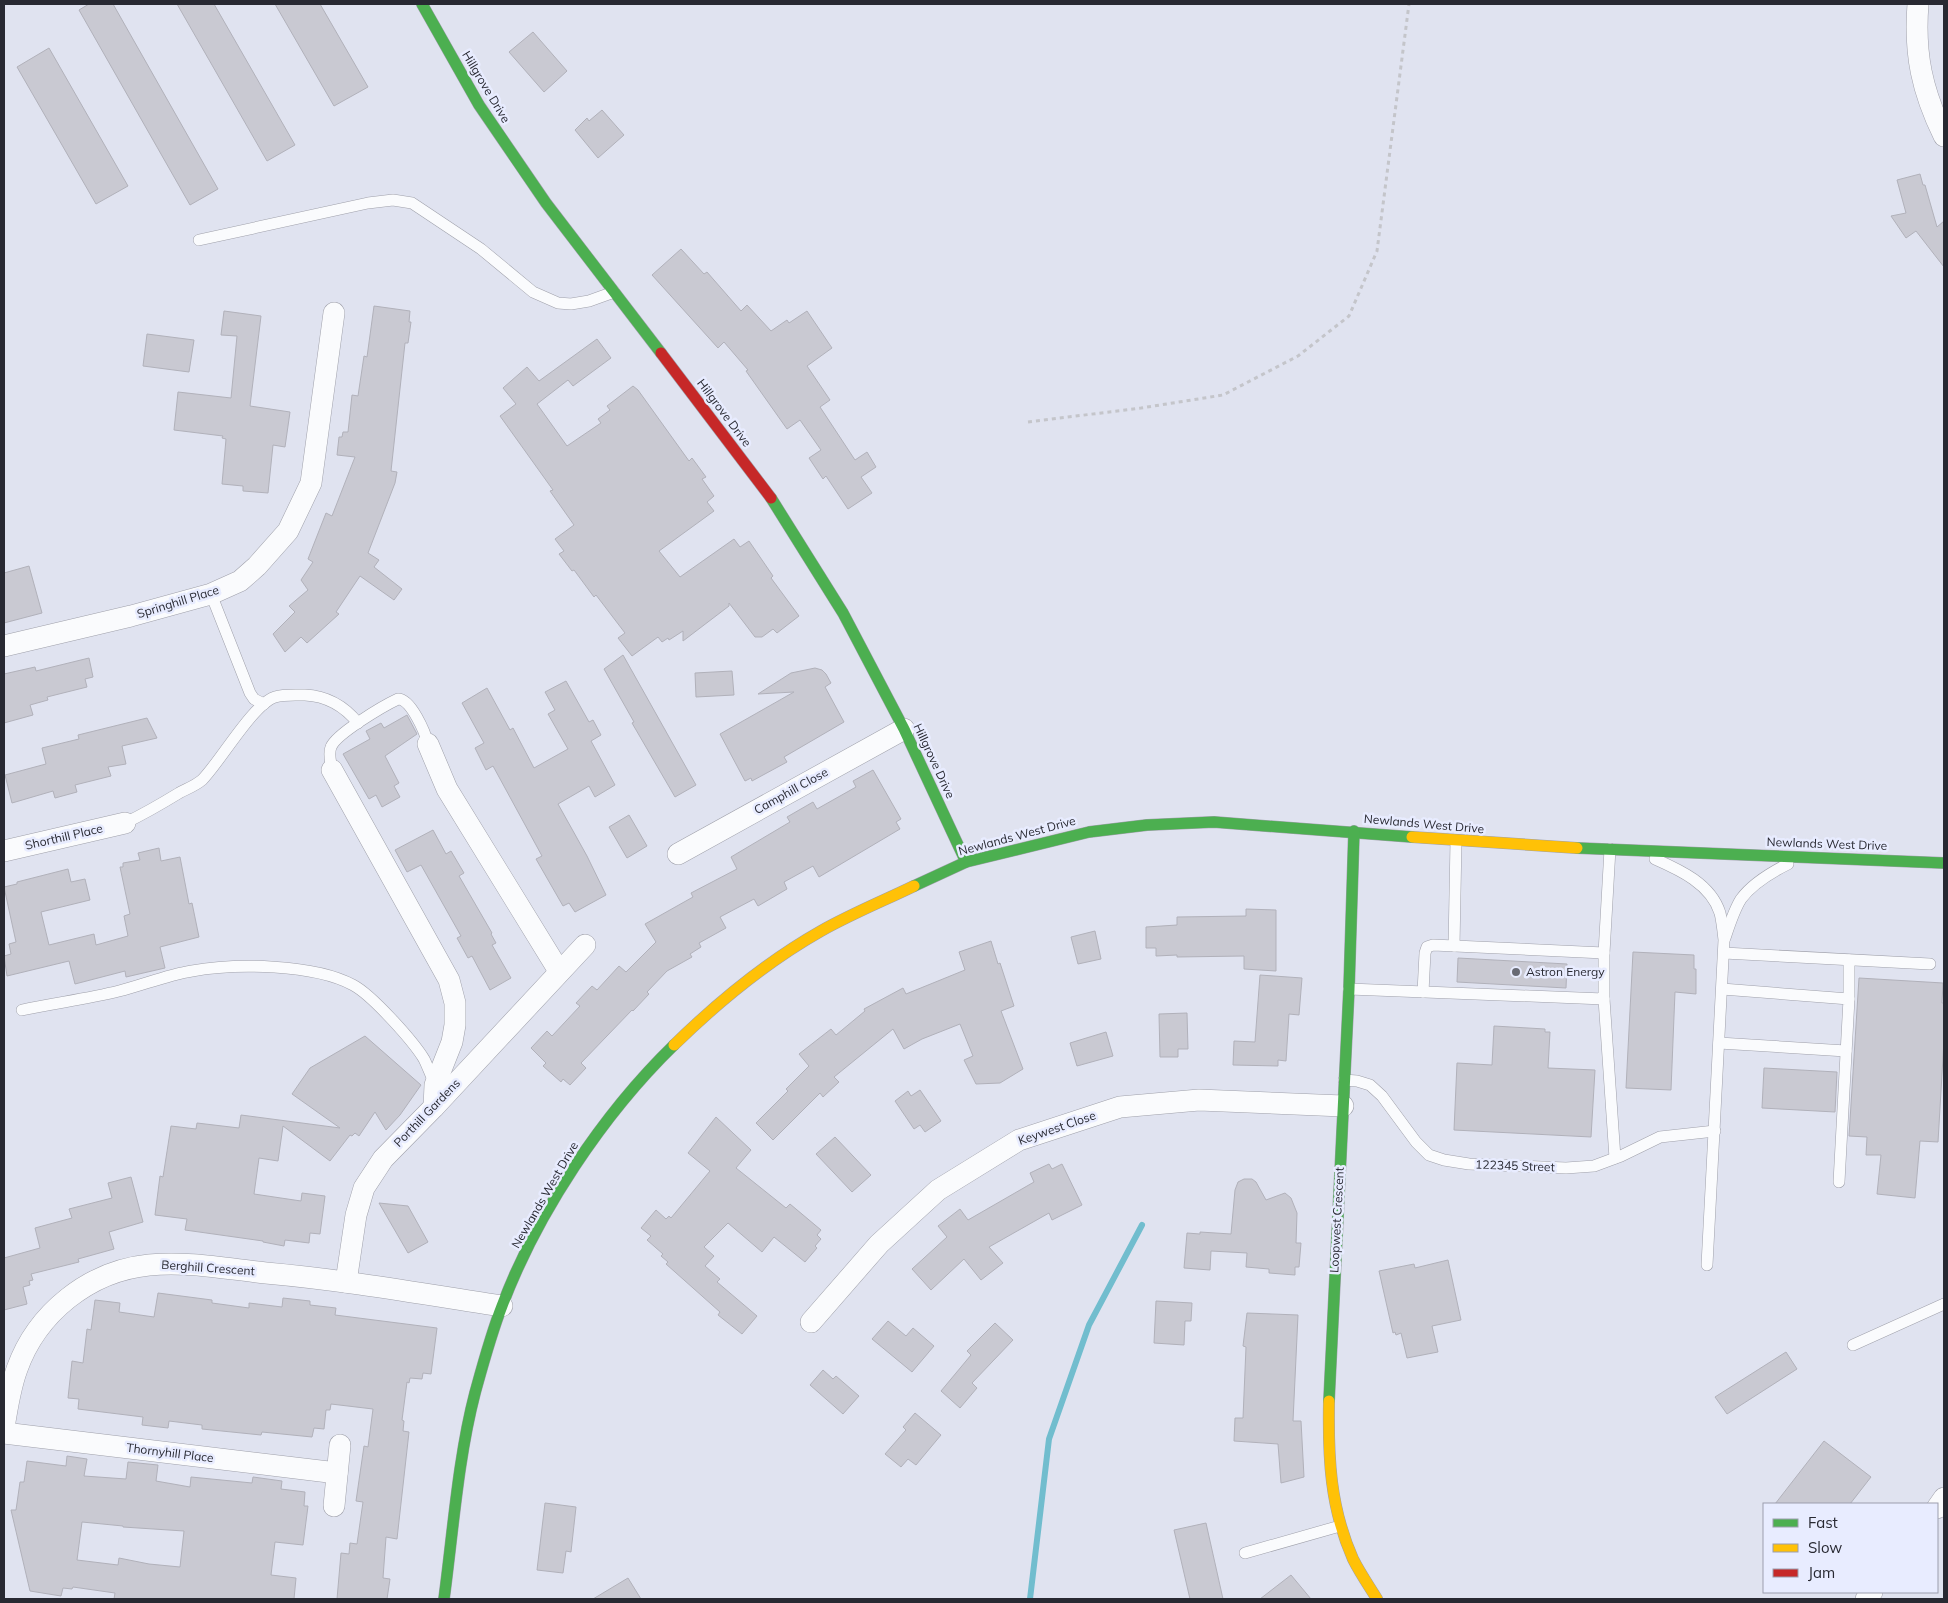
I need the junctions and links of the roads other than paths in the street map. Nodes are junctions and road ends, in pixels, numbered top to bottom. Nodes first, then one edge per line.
1 (422, 4) edge
2 (1918, 4) edge
3 (1944, 136) edge
4 (200, 240) dead end
5 (614, 292) junction
6 (334, 313) dead end
7 (211, 594) junction
8 (4, 646) edge
9 (264, 704) junction
10 (358, 723) junction
11 (904, 729) junction
12 (428, 744) joint
13 (332, 770) joint
14 (125, 823) joint
15 (1354, 831) junction
16 (1456, 841) junction
17 (1610, 847) junction
18 (1635, 850) junction
19 (4, 851) edge
20 (678, 854) dead end
21 (1802, 857) junction
22 (966, 862) junction
23 (1944, 862) edge
24 (1724, 940) junction
25 (585, 945) dead end
26 (1454, 946) junction
27 (1604, 953) junction
28 (1724, 953) junction
29 (1849, 960) junction
30 (1930, 964) dead end
31 (559, 971) junction
32 (1349, 989) junction
33 (1722, 989) junction
34 (1423, 992) junction
35 (1604, 999) junction
36 (1849, 999) junction
37 (22, 1010) dead end
38 (1719, 1043) junction
39 (1846, 1051) junction
40 (1344, 1080) junction
41 (435, 1085) junction
42 (1342, 1106) junction
43 (434, 1107) junction
44 (1715, 1131) junction
45 (1616, 1158) junction
46 (1839, 1182) dead end
47 (1707, 1265) dead end
48 (346, 1282) junction
49 (1944, 1304) edge
50 (502, 1306) junction
51 (810, 1322) dead end
52 (1853, 1345) dead end
53 (4, 1428) edge
54 (4, 1433) edge
55 (340, 1445) dead end
56 (337, 1473) junction
57 (334, 1506) dead end
58 (1340, 1526) junction
59 (1245, 1553) dead end
60 (444, 1599) edge
61 (1376, 1599) edge

1 - 5 street, Hillgrove Drive
2 - 3 street
4 - 5 lane
5 - 11 street, Hillgrove Drive
6 - 7 street, Springhill Place
7 - 8 street, Springhill Place
7 - 9 lane
9 - 10 lane
9 - 14 lane
10 - 12 lane
10 - 13 lane
11 - 20 street, Camphill Close
11 - 22 street, Hillgrove Drive
12 - 31 street
13 - 41 street
14 - 19 street, Shorthill Place
15 - 16 street, Newlands West Drive
15 - 22 street, Newlands West Drive
15 - 32 street, Loopwest Crescent
16 - 17 street, Newlands West Drive
16 - 26 lane
17 - 18 street, Newlands West Drive
17 - 27 lane
18 - 21 street, Newlands West Drive
18 - 24 lane
21 - 23 street, Newlands West Drive
21 - 24 lane
22 - 50 street, Newlands West Drive
24 - 28 lane
25 - 31 street, Porthill Gardens
26 - 27 lane
26 - 34 lane
27 - 35 lane
28 - 29 lane
28 - 33 lane
29 - 30 lane
29 - 36 lane
31 - 43 street, Porthill Gardens
32 - 34 lane
32 - 40 street, Loopwest Crescent
33 - 36 lane
33 - 38 lane
34 - 35 lane
35 - 45 lane
36 - 39 lane
37 - 41 lane
38 - 39 lane
38 - 44 lane
39 - 46 lane
40 - 42 street, Loopwest Crescent
40 - 45 lane, 122345 Street
41 - 43 street
42 - 51 street, Keywest Close
42 - 58 street, Loopwest Crescent
43 - 48 street, Porthill Gardens
44 - 45 lane, 122345 Street
44 - 47 lane
48 - 50 street, Berghill Crescent
48 - 53 street, Berghill Crescent
49 - 52 lane
50 - 60 street, Newlands West Drive
54 - 56 street, Thornyhill Place
55 - 56 street
56 - 57 street
58 - 59 lane
58 - 61 street, Loopwest Crescent

